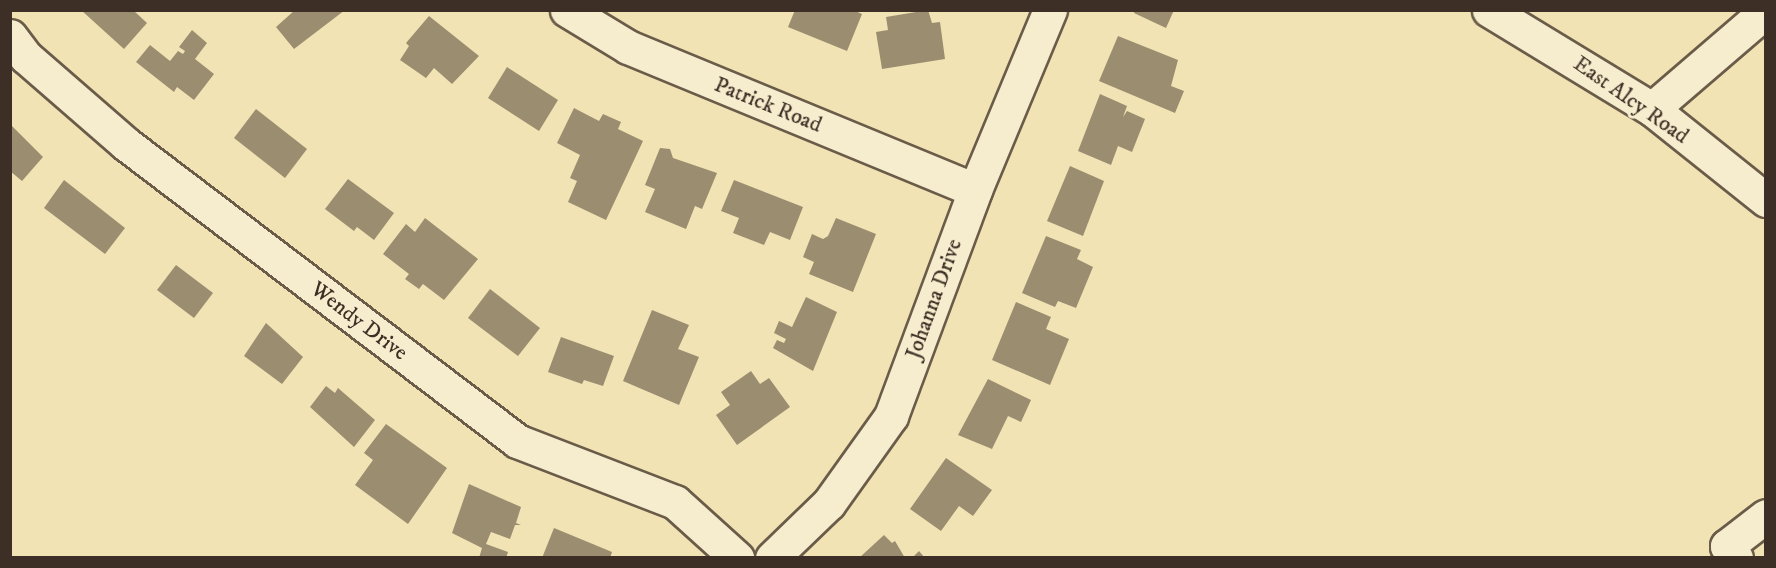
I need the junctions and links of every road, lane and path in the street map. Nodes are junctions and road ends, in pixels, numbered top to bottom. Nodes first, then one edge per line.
1 (567, 10) edge
2 (1050, 10) edge
3 (1489, 10) edge
4 (1766, 11) edge
5 (10, 36) edge
6 (1652, 109) junction
7 (975, 190) junction
8 (1766, 200) edge
9 (1766, 516) edge
10 (737, 558) edge
11 (772, 558) edge
12 (1736, 558) edge

1 - 7 street, Patrick Road
2 - 7 street, Johanna Drive
3 - 6 street, East Alcy Road
4 - 6 street
5 - 10 street, Wendy Drive
6 - 8 street, East Alcy Road
7 - 11 street, Johanna Drive
9 - 12 street

